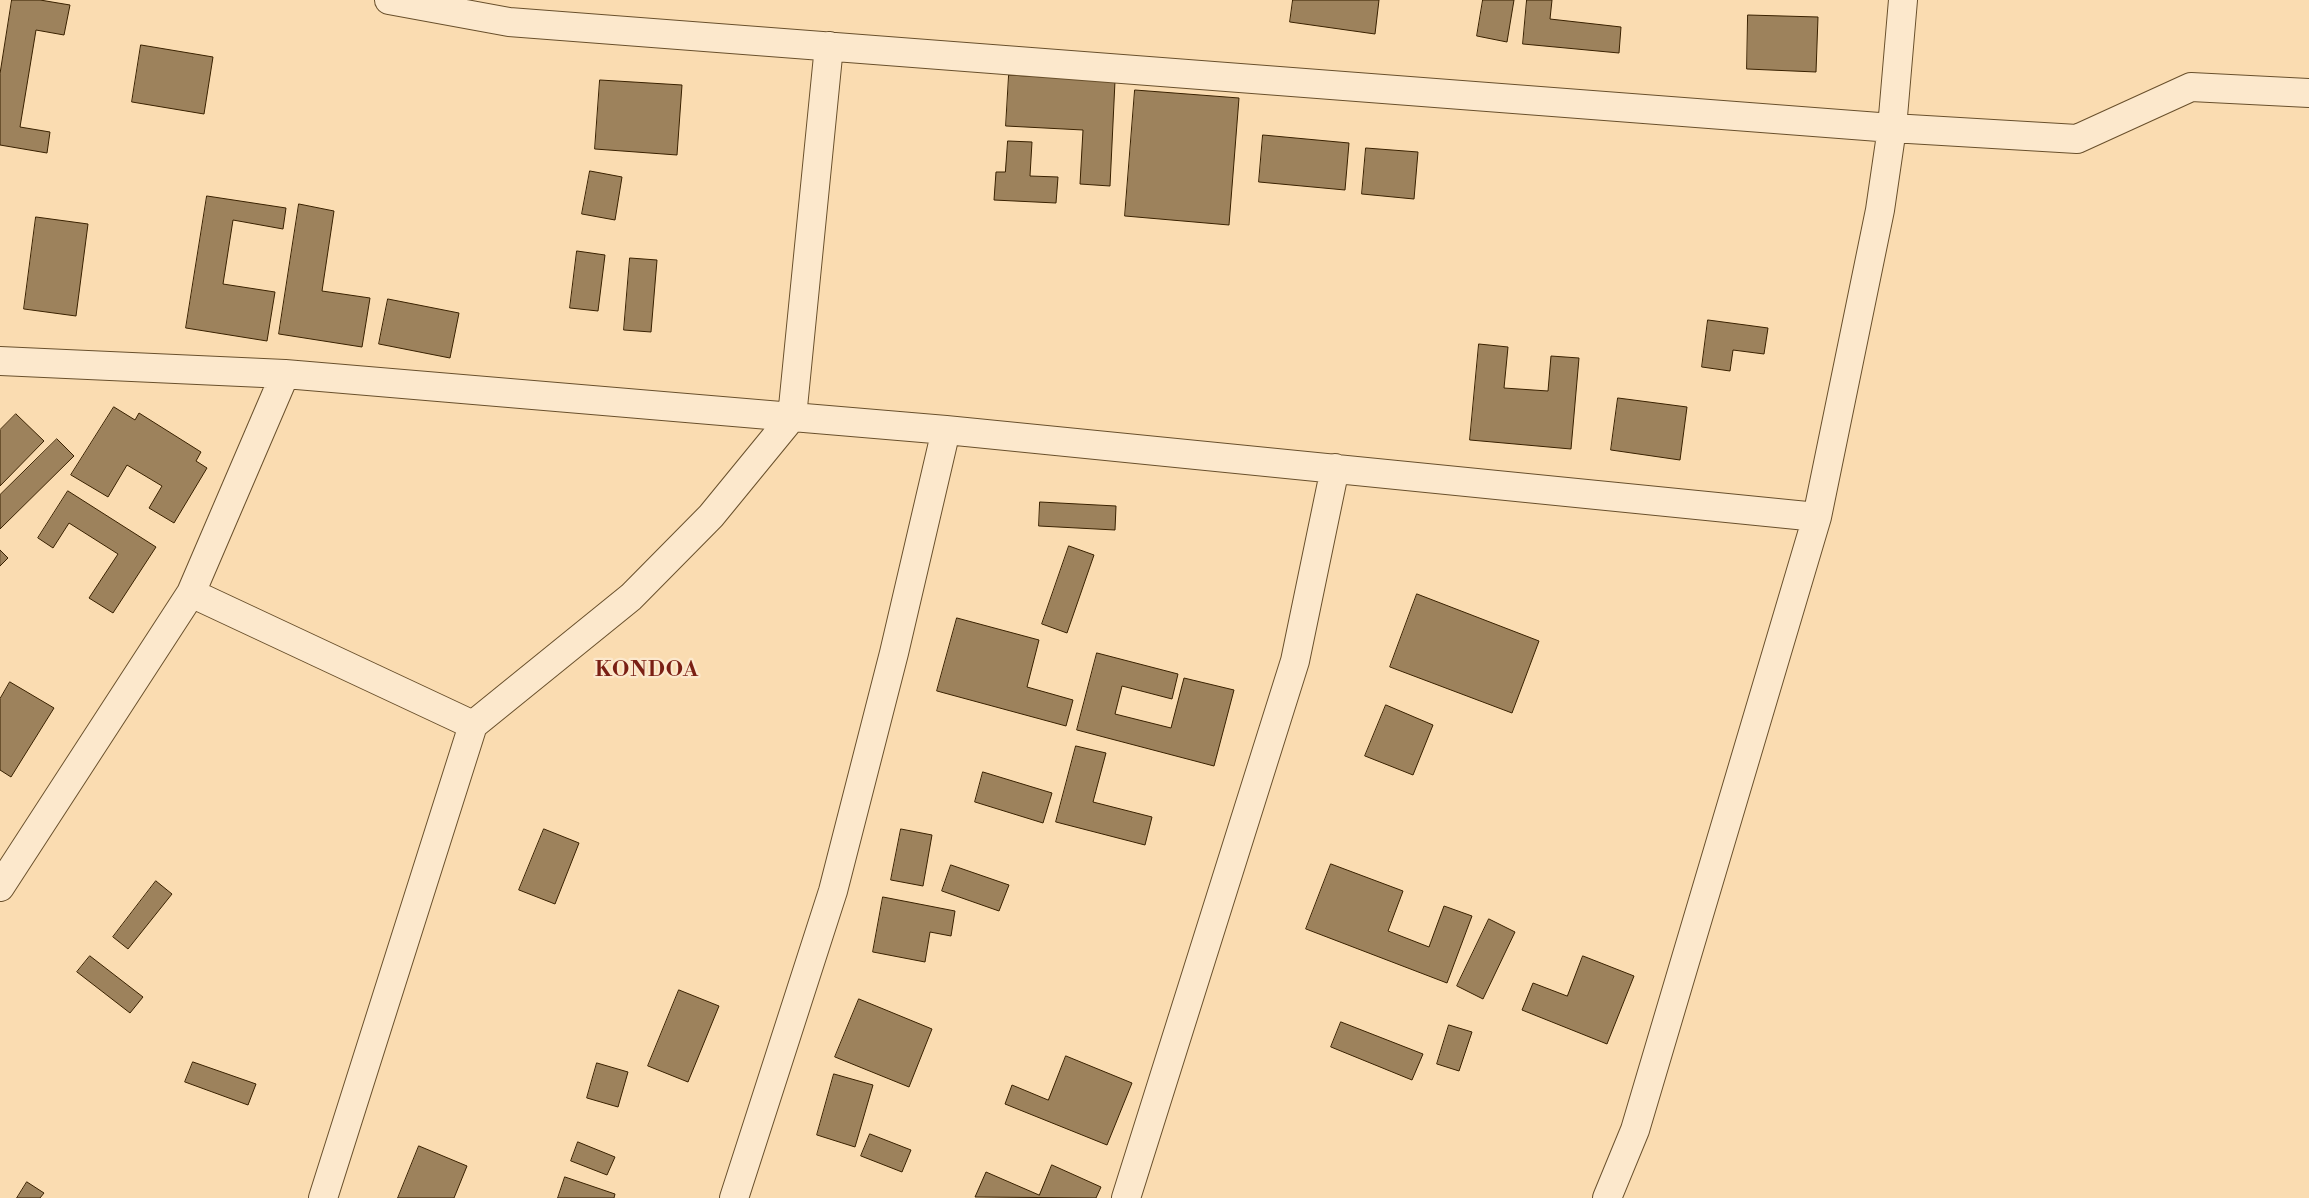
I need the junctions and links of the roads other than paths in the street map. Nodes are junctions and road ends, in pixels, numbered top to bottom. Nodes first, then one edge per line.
1 (389, 0) edge
2 (1902, 0) edge
3 (830, 46) junction
4 (2309, 93) edge
5 (1892, 128) junction
6 (0, 361) edge
7 (284, 374) junction
8 (792, 417) junction
9 (946, 430) junction
10 (1334, 468) junction
11 (1817, 517) junction
12 (191, 593) junction
13 (473, 725) junction
14 (0, 887) edge
15 (323, 1198) edge
16 (734, 1198) edge
17 (1126, 1198) edge
18 (1607, 1198) edge

1 - 3 street
2 - 5 street
3 - 5 street
3 - 8 street
4 - 5 street
5 - 11 street
6 - 7 street
7 - 8 street
7 - 12 street
8 - 9 street
8 - 13 street
9 - 10 street
9 - 16 street
10 - 11 street
10 - 17 street
11 - 18 street
12 - 13 street
12 - 14 street
13 - 15 street

